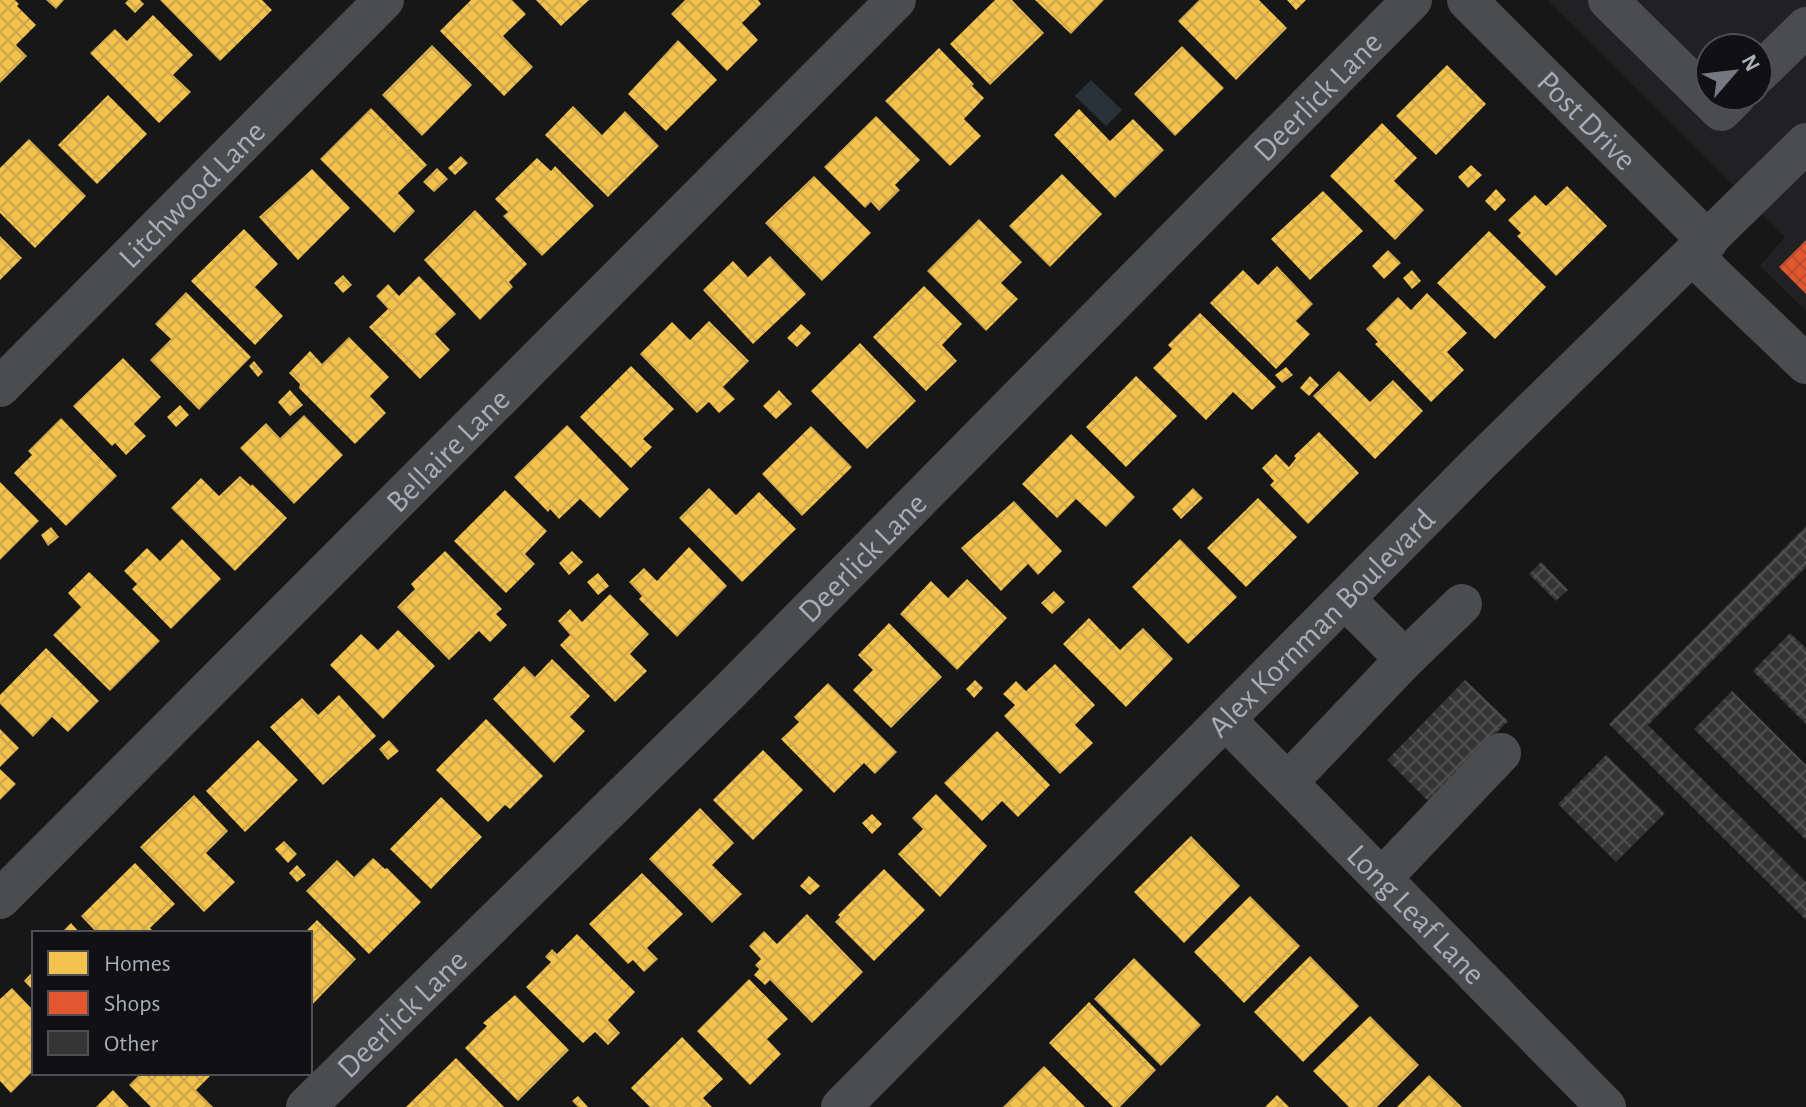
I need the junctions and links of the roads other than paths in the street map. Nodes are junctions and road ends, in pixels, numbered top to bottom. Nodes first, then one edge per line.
1 (384, 0) edge
2 (896, 0) edge
3 (1412, 0) edge
4 (1467, 0) edge
5 (1608, 0) edge
6 (1806, 27) edge
7 (1774, 58) edge
8 (1694, 84) edge
9 (1806, 143) edge
10 (1700, 248) junction
11 (1806, 364) edge
12 (0, 387) edge
13 (1345, 599) junction
14 (1462, 604) dead end
15 (1405, 659) junction
16 (1226, 720) junction
17 (1501, 753) dead end
18 (1288, 782) junction
19 (1382, 878) junction
20 (0, 899) edge
21 (1594, 1103) edge
22 (306, 1107) edge
23 (841, 1107) edge

1 - 12 street, Litchwood Lane
2 - 20 street, Bellaire Lane
3 - 22 street, Deerlick Lane
4 - 10 street, Post Drive
5 - 8 street
6 - 7 street
9 - 10 street, Alex Kornman Boulevard
10 - 11 street, Post Drive
10 - 13 street, Alex Kornman Boulevard
13 - 15 street
13 - 16 street, Alex Kornman Boulevard
14 - 15 street
15 - 18 street
16 - 18 street, Long Leaf Lane
16 - 23 street, Alex Kornman Boulevard
17 - 19 street
18 - 19 street, Long Leaf Lane
19 - 21 street, Long Leaf Lane

